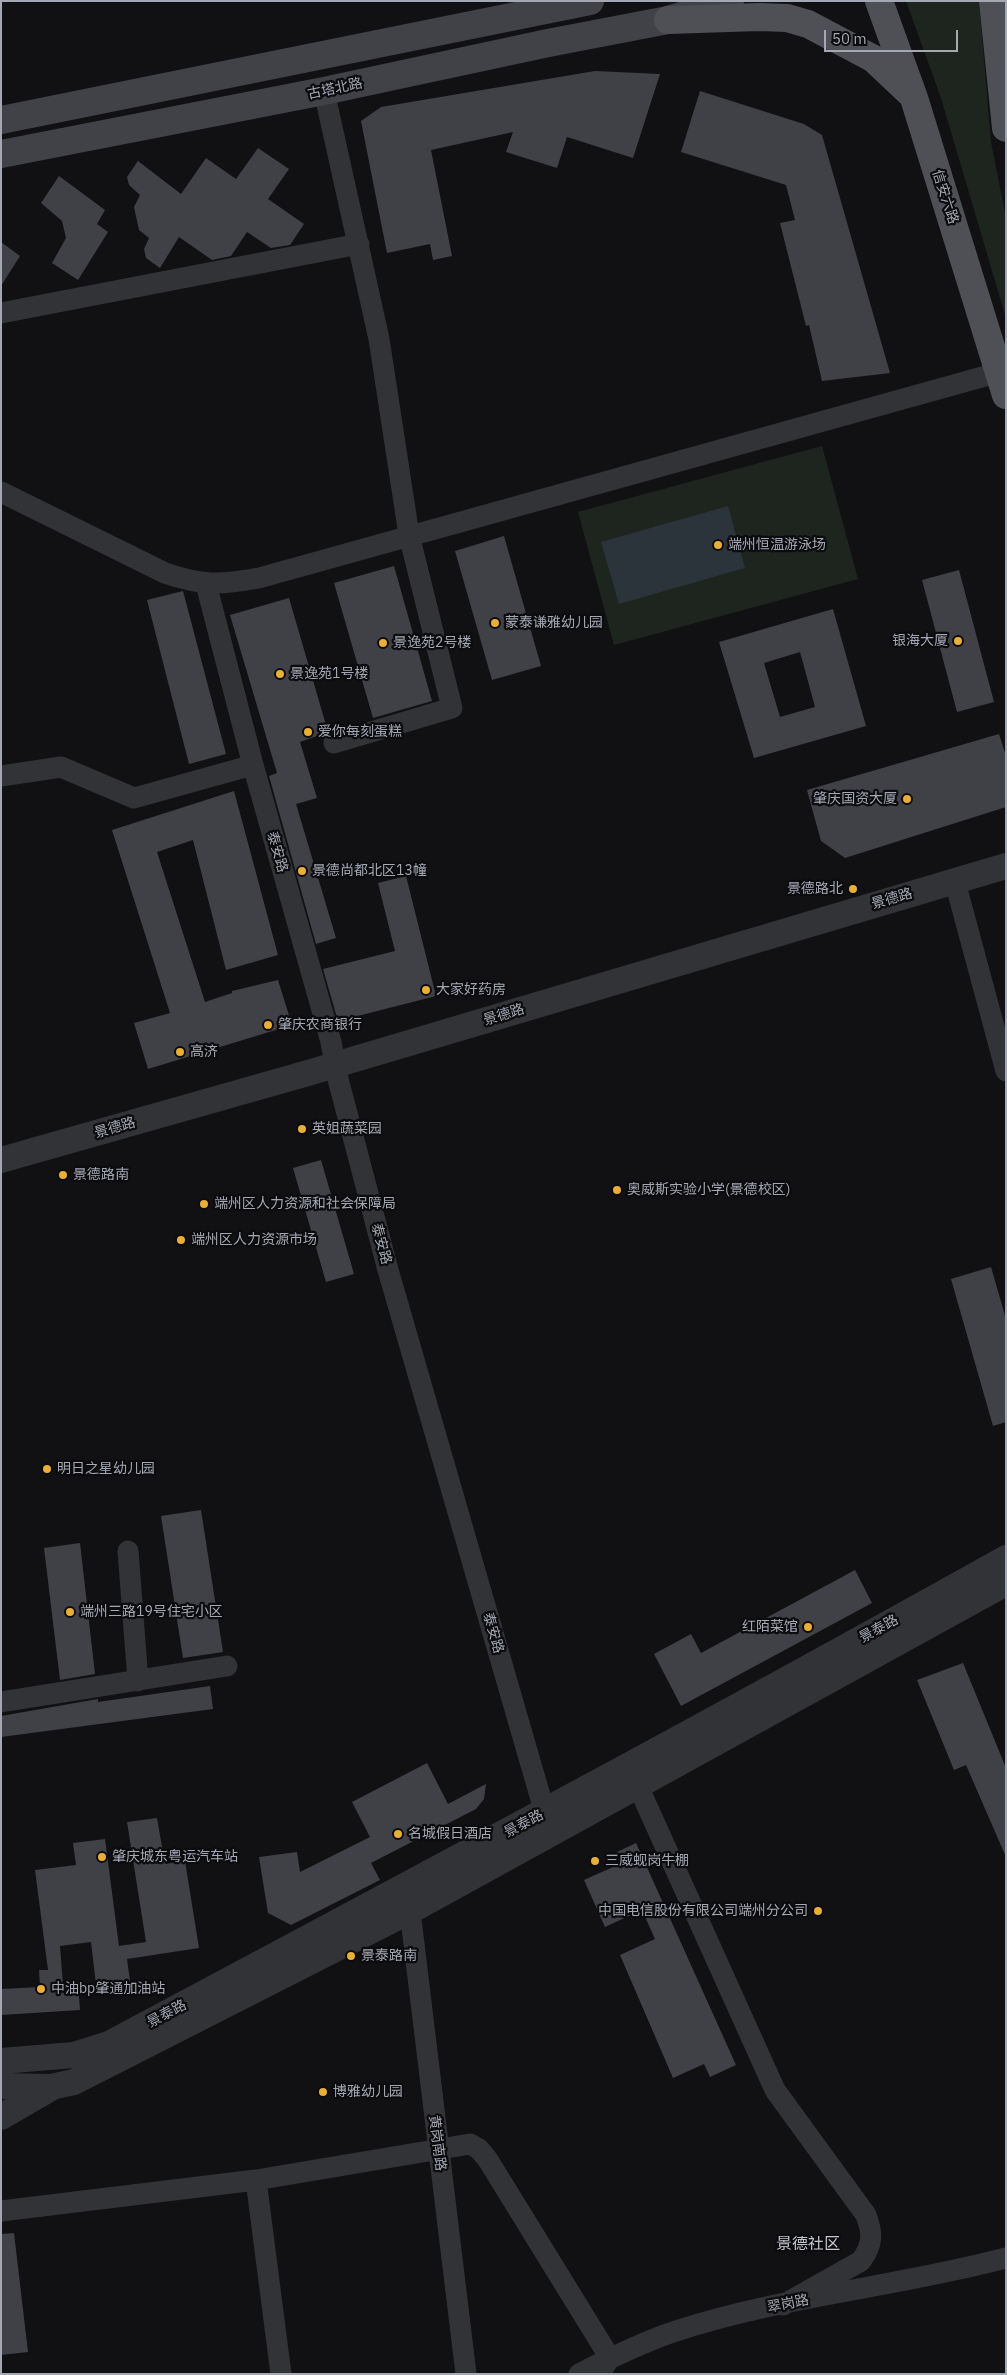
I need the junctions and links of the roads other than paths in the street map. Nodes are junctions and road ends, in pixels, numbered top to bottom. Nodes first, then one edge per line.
1 (590, 1) edge
2 (730, 1) edge
3 (879, 1) edge
4 (993, 1) edge
5 (540, 12) junction
6 (668, 20) junction
7 (548, 43) junction
8 (324, 91) junction
9 (914, 98) junction
10 (1006, 119) edge
11 (1, 120) edge
12 (1006, 127) edge
13 (1, 154) edge
14 (359, 244) junction
15 (1, 313) edge
16 (1003, 384) edge
17 (1, 492) edge
18 (409, 535) junction
19 (206, 584) junction
20 (334, 743) dead end
21 (253, 765) junction
22 (1, 776) edge
23 (1006, 866) edge
24 (1006, 882) edge
25 (958, 893) junction
26 (336, 1072) junction
27 (1006, 1072) edge
28 (1, 1160) edge
29 (1, 1172) edge
30 (128, 1552) dead end
31 (1006, 1558) edge
32 (1006, 1583) edge
33 (228, 1666) dead end
34 (138, 1681) junction
35 (1, 1702) edge
36 (638, 1786) junction
37 (548, 1823) junction
38 (410, 1911) junction
39 (1, 2061) edge
40 (1, 2086) edge
41 (51, 2087) junction
42 (1, 2117) edge
43 (438, 2149) junction
44 (256, 2180) junction
45 (1, 2211) edge
46 (1006, 2258) edge
47 (783, 2305) junction
48 (604, 2366) edge
49 (281, 2374) edge
50 (466, 2374) edge
51 (579, 2374) edge

1 - 5 main road
2 - 6 main road, 古塔北路
3 - 9 main road, 信安六路
4 - 12 main road
5 - 7 main road
5 - 11 main road
6 - 7 main road, 古塔北路
6 - 9 main road
7 - 8 main road, 古塔北路
8 - 13 main road, 古塔北路
8 - 14 street
9 - 16 main road, 信安六路
10 - 12 main road
14 - 15 street
14 - 18 street
16 - 18 street
17 - 19 street
18 - 19 street
18 - 20 street
19 - 21 street, 泰安路
21 - 22 street
21 - 26 street, 泰安路
23 - 26 street, 景德路
24 - 25 street, 景德路
25 - 26 street, 景德路
25 - 27 street
26 - 28 street, 景德路
26 - 29 street, 景德路
26 - 37 street, 泰安路
30 - 34 street
31 - 37 street, 景泰路
32 - 36 street
33 - 34 street
34 - 35 street
36 - 37 street
36 - 47 street
37 - 38 street
37 - 39 street, 景泰路
38 - 41 street
38 - 43 street, 黄岗南路
40 - 41 street
41 - 42 street
43 - 44 street
43 - 48 street
43 - 50 street, 黄岗南路
44 - 45 street
44 - 49 street
46 - 47 street, 翠岗路
47 - 48 street, 翠岗路
48 - 51 street, 翠岗路

